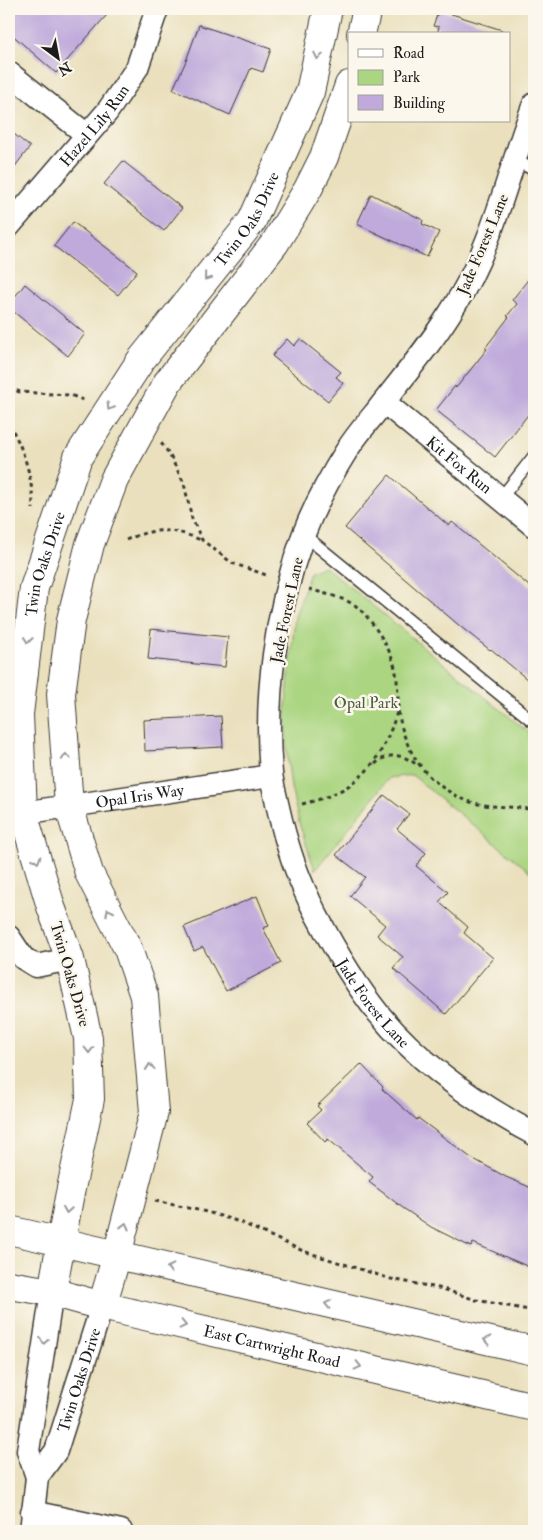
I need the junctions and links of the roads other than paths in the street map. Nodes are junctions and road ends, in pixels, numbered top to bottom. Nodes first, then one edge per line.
1 (157, 9) edge
2 (328, 9) edge
3 (367, 9) edge
4 (362, 32) edge
5 (9, 73) edge
6 (348, 88) edge
7 (534, 104) edge
8 (87, 135) junction
9 (525, 165) edge
10 (9, 226) edge
11 (384, 402) junction
12 (534, 456) edge
13 (501, 498) junction
14 (534, 526) edge
15 (304, 535) junction
16 (534, 722) edge
17 (271, 776) junction
18 (70, 806) junction
19 (16, 814) edge
20 (9, 937) edge
21 (70, 959) junction
22 (534, 1134) edge
23 (9, 1230) edge
24 (62, 1242) junction
25 (117, 1255) junction
26 (9, 1285) edge
27 (52, 1292) junction
28 (102, 1306) junction
29 (534, 1351) edge
30 (534, 1407) edge
31 (37, 1477) junction
32 (31, 1521) edge
33 (121, 1531) edge

1 - 8 street, Hazel Lily Run
2 -> 19 street, Twin Oaks Drive
3 - 4 street
5 - 8 street
18 -> 6 street, Twin Oaks Drive
7 - 9 street, Jade Forest Lane
8 - 10 street, Hazel Lily Run
9 - 11 street, Jade Forest Lane
11 - 13 street, Kit Fox Run
11 - 15 street, Jade Forest Lane
12 - 13 lane
13 - 14 street, Kit Fox Run
15 - 16 lane
15 - 17 street, Jade Forest Lane
17 - 18 street, Opal Iris Way
17 - 22 street, Jade Forest Lane
18 - 19 street, Opal Iris Way
25 -> 18 street, Twin Oaks Drive
19 -> 21 street, Twin Oaks Drive
20 - 21 street
21 -> 24 street, Twin Oaks Drive
23 - 24 street
24 - 25 street
24 - 27 street, Twin Oaks Drive
25 - 28 street, Twin Oaks Drive
29 -> 25 street
26 - 27 street, East Cartwright Road
27 - 28 street, East Cartwright Road
27 -> 31 street, Twin Oaks Drive
28 -> 30 street, East Cartwright Road
28 - 31 street, Twin Oaks Drive
31 - 32 street, Twin Oaks Drive
32 - 33 street

